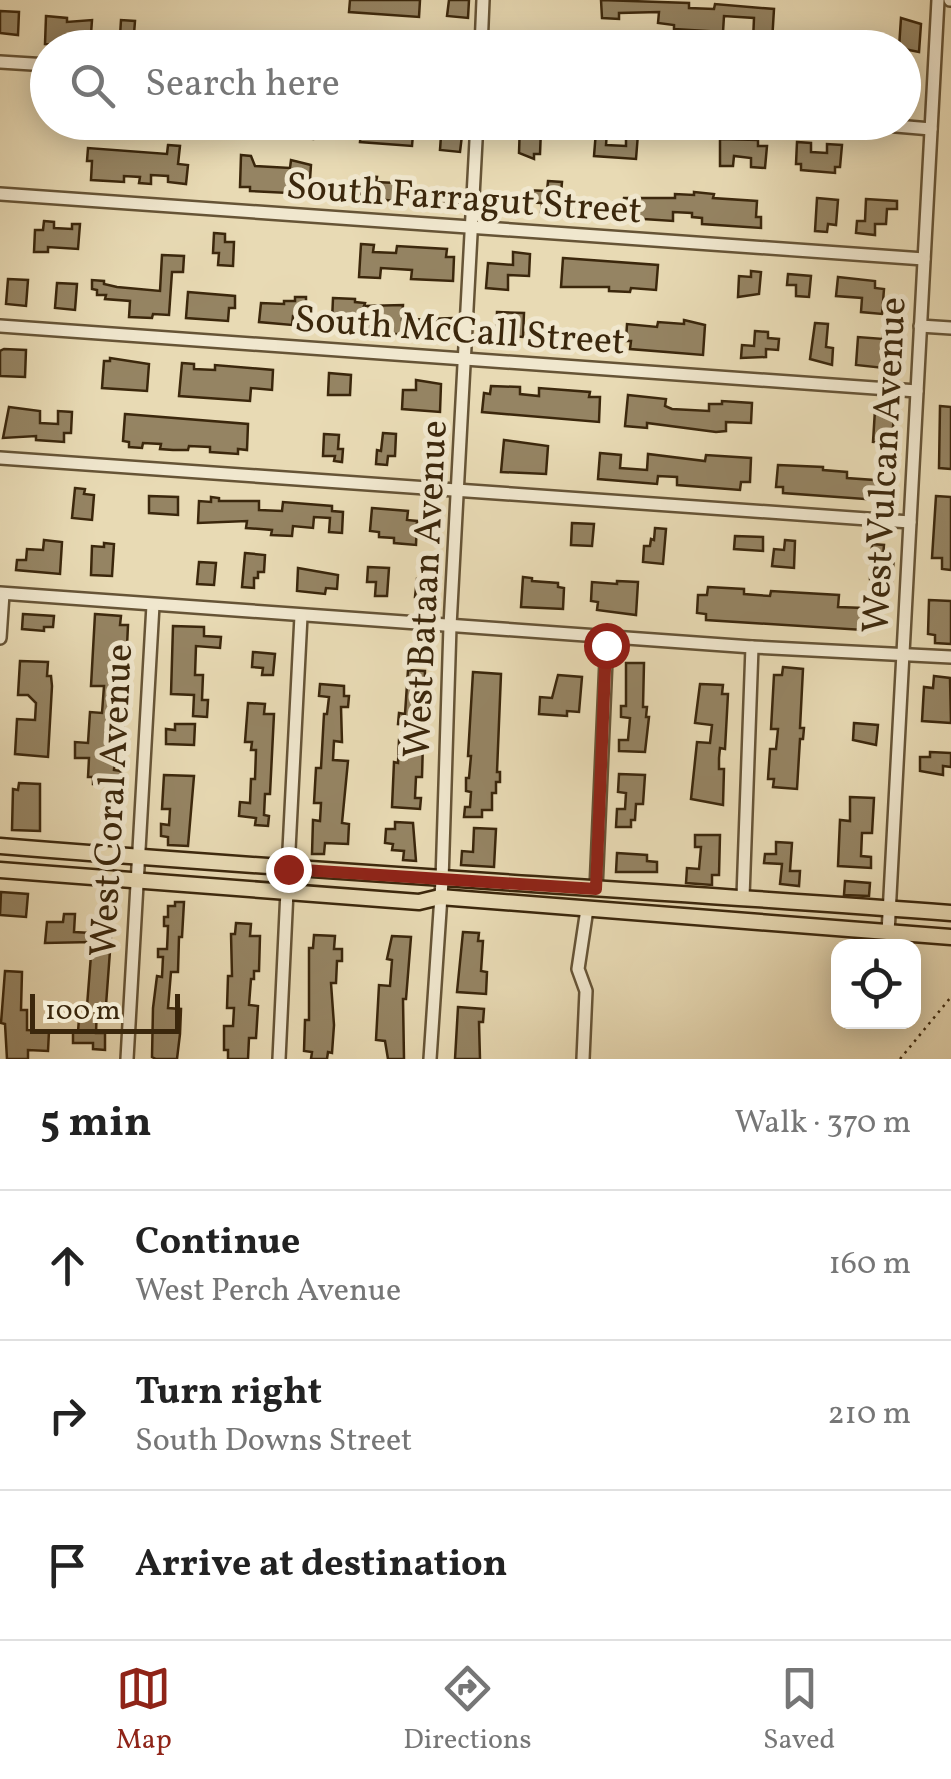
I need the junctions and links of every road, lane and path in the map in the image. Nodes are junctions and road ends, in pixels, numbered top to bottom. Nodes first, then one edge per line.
1 (484, 0) edge
2 (938, 0) edge
3 (482, 30) edge
4 (0, 62) edge
5 (30, 64) edge
6 (921, 127) edge
7 (931, 128) junction
8 (476, 140) edge
9 (0, 194) edge
10 (472, 227) junction
11 (924, 259) junction
12 (0, 326) edge
13 (920, 326) junction
14 (951, 328) edge
15 (466, 359) junction
16 (917, 391) junction
17 (0, 458) edge
18 (458, 490) junction
19 (910, 522) junction
20 (2, 593) edge
21 (153, 605) junction
22 (301, 616) junction
23 (450, 626) junction
24 (0, 638) edge
25 (607, 638) junction
26 (752, 647) junction
27 (904, 657) junction
28 (951, 657) edge
29 (0, 846) edge
30 (136, 857) junction
31 (288, 869) junction
32 (0, 870) edge
33 (135, 880) junction
34 (442, 880) junction
35 (596, 889) junction
36 (286, 891) junction
37 (440, 897) junction
38 (744, 897) junction
39 (587, 908) junction
40 (889, 908) junction
41 (951, 914) edge
42 (888, 933) junction
43 (951, 936) edge
44 (951, 997) edge
45 (126, 1059) edge
46 (279, 1059) edge
47 (430, 1059) edge
48 (583, 1059) edge
49 (900, 1059) edge

1 - 3 street
2 - 7 street, West Vulcan Avenue
4 - 5 street
6 - 7 street
7 - 11 street, West Vulcan Avenue
8 - 10 street, West Bataan Avenue
9 - 10 street, South Farragut Street
10 - 11 street, South Farragut Street
10 - 15 street, West Bataan Avenue
11 - 13 street, West Vulcan Avenue
12 - 15 street, South McCall Street
13 - 14 street
13 - 16 street, West Vulcan Avenue
15 - 16 street, South McCall Street
15 - 18 street, West Bataan Avenue
16 - 19 street, West Vulcan Avenue
17 - 18 street
18 - 19 street
18 - 23 street, West Bataan Avenue
19 - 27 street, West Vulcan Avenue
20 - 21 street
20 - 24 street
21 - 22 street
21 - 30 street, West Coral Avenue
22 - 23 street
22 - 31 street
23 - 25 street
23 - 34 street, West Bataan Avenue
25 - 26 street
25 - 35 street
26 - 27 street
26 - 38 street
27 - 28 street
27 - 40 street, West Vulcan Avenue
29 - 30 main road
30 - 31 main road
30 - 33 street, West Coral Avenue
31 - 34 main road
32 - 33 main road
33 - 36 main road
33 - 45 street, West Coral Avenue
34 - 35 main road
34 - 37 street, West Bataan Avenue
35 - 38 main road
36 - 37 main road
36 - 46 street
37 - 39 main road
37 - 47 street, West Bataan Avenue
38 - 40 main road
39 - 42 main road
39 - 48 street
40 - 41 main road
40 - 42 street, West Vulcan Avenue
42 - 43 main road
44 - 49 path

